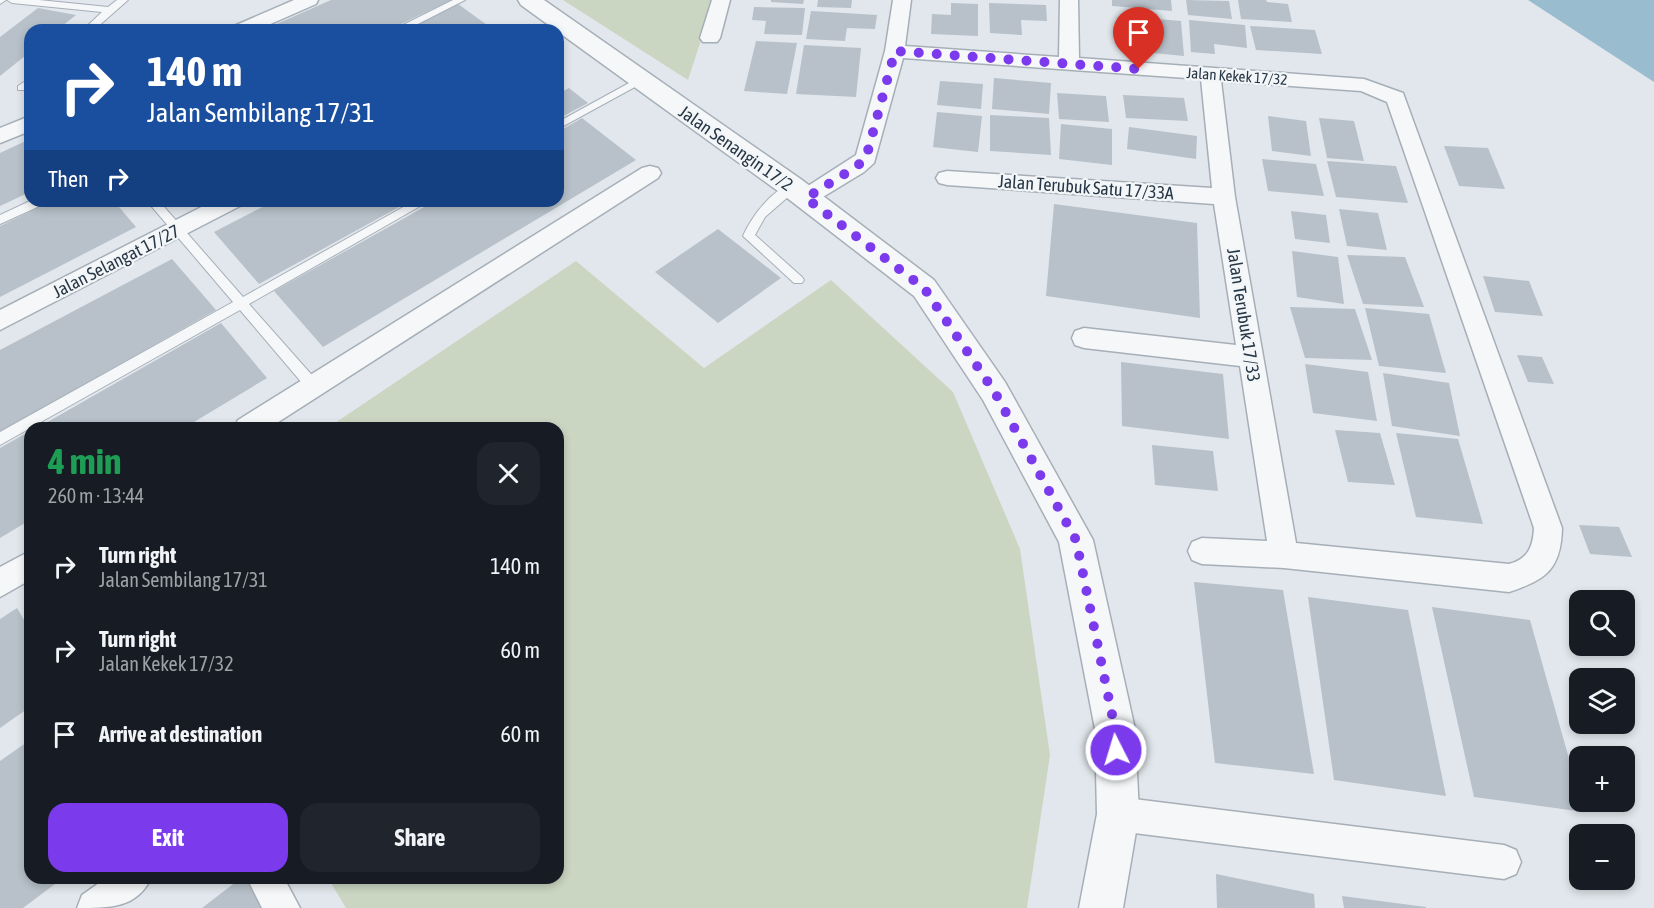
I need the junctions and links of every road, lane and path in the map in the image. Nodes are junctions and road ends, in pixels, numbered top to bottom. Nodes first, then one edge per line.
1 (12, 0) edge
2 (123, 0) edge
3 (309, 0) edge
4 (460, 0) edge
5 (529, 0) edge
6 (721, 0) edge
7 (902, 0) edge
8 (1069, 0) edge
9 (110, 10) junction
10 (95, 24) edge
11 (255, 24) edge
12 (410, 24) edge
13 (557, 24) edge
14 (564, 29) edge
15 (710, 38) dead end
16 (895, 51) junction
17 (1069, 63) junction
18 (1210, 74) junction
19 (640, 80) junction
20 (564, 123) edge
21 (24, 126) edge
22 (0, 136) edge
23 (650, 173) dead end
24 (947, 178) dead end
25 (799, 192) junction
26 (1224, 197) junction
27 (27, 207) edge
28 (158, 207) edge
29 (221, 207) edge
30 (412, 207) edge
31 (0, 220) edge
32 (178, 230) junction
33 (798, 280) dead end
34 (241, 302) junction
35 (0, 321) edge
36 (1084, 338) dead end
37 (1251, 357) junction
38 (313, 386) junction
39 (30, 422) edge
40 (256, 422) edge
41 (24, 425) edge
42 (0, 439) edge
43 (1202, 551) dead end
44 (1284, 555) junction
45 (24, 568) edge
46 (0, 583) edge
47 (1118, 814) junction
48 (1504, 862) dead end
49 (126, 884) edge
50 (268, 884) edge
51 (95, 908) edge
52 (282, 908) edge
53 (1101, 908) edge

1 - 9 lane
2 - 9 lane
3 - 11 street
4 - 12 lane
5 - 13 street, Jalan Senangin 17/2
6 - 15 street
7 - 16 street
8 - 17 street
9 - 10 lane
14 - 19 street, Jalan Senangin 17/2
16 - 17 street, Jalan Kekek 17/32
16 - 25 street
17 - 18 street, Jalan Kekek 17/32
18 - 26 street, Jalan Terubuk 17/33
18 - 44 street, Jalan Kekek 17/32
19 - 20 lane
19 - 25 street, Jalan Senangin 17/2
21 - 22 street
23 - 38 street
24 - 26 street, Jalan Terubuk Satu 17/33A
25 - 33 lane
25 - 47 street, Jalan Senangin 17/2
26 - 37 street, Jalan Terubuk 17/33
27 - 31 lane
28 - 32 lane
29 - 32 street, Jalan Selangat 17/27
30 - 34 lane
32 - 34 lane
32 - 35 street, Jalan Selangat 17/27
34 - 38 lane
34 - 39 lane
36 - 37 street
37 - 44 street, Jalan Terubuk 17/33
38 - 40 street
41 - 42 lane
43 - 44 street
45 - 46 street
47 - 48 street
47 - 53 street, Jalan Senangin 17/2
49 - 51 street
50 - 52 street

